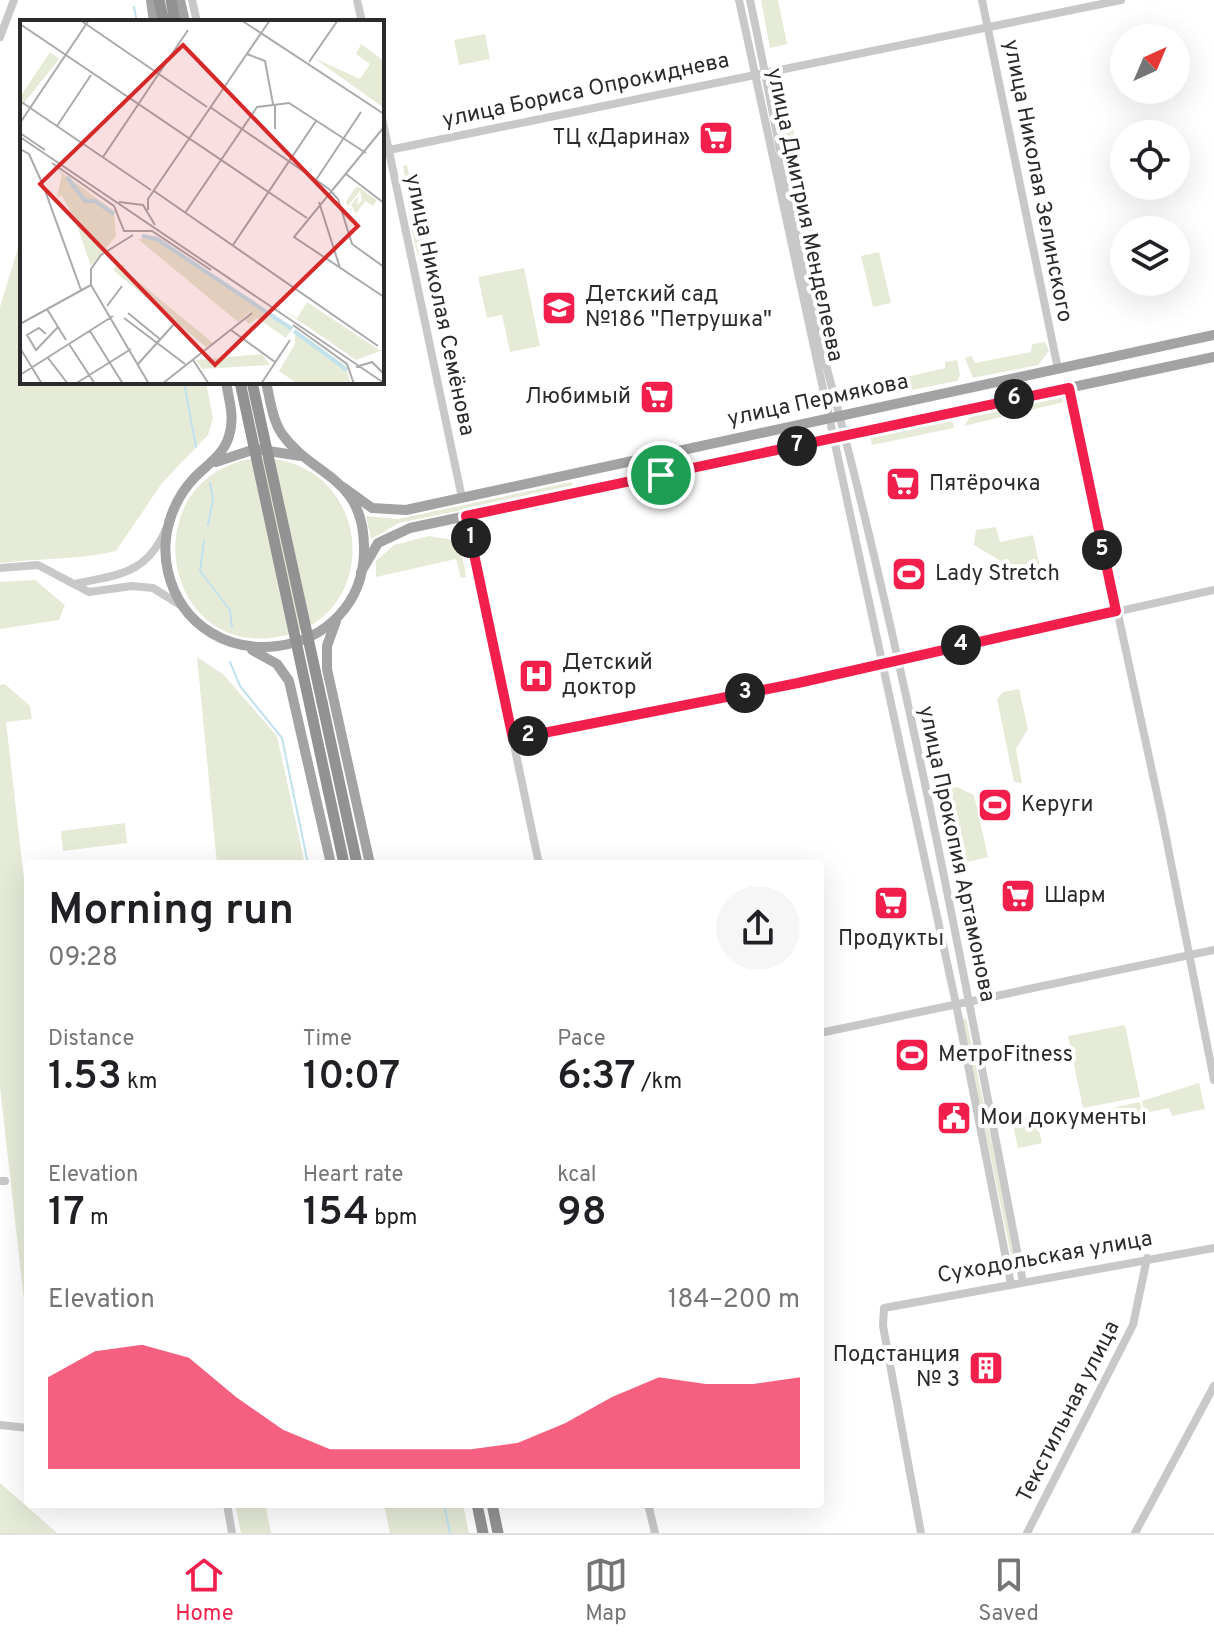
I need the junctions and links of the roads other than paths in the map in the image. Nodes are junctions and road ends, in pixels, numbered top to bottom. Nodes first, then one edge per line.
1 (14, 0) edge
2 (151, 0) edge
3 (159, 0) edge
4 (171, 0) edge
5 (180, 0) edge
6 (192, 0) edge
7 (357, 0) edge
8 (739, 0) edge
9 (750, 0) edge
10 (982, 0) edge
11 (1121, 0) edge
12 (154, 20) edge
13 (164, 20) edge
14 (175, 20) edge
15 (185, 20) edge
16 (197, 20) edge
17 (362, 20) edge
18 (988, 28) junction
19 (0, 37) edge
20 (765, 71) junction
21 (755, 74) junction
22 (384, 127) edge
23 (389, 150) junction
24 (1214, 335) edge
25 (1214, 357) edge
26 (1058, 369) junction
27 (226, 384) edge
28 (240, 384) edge
29 (252, 384) edge
30 (266, 384) edge
31 (1069, 388) junction
32 (836, 418) junction
33 (841, 436) junction
34 (317, 464) junction
35 (200, 473) junction
36 (343, 487) junction
37 (462, 498) junction
38 (466, 516) junction
39 (171, 517) junction
40 (0, 568) edge
41 (361, 572) junction
42 (75, 584) junction
43 (1214, 590) edge
44 (346, 606) junction
45 (1116, 611) junction
46 (192, 616) junction
47 (231, 642) junction
48 (896, 659) junction
49 (881, 662) junction
50 (513, 739) junction
51 (330, 860) edge
52 (350, 860) edge
53 (350, 860) edge
54 (369, 860) edge
55 (538, 860) edge
56 (1214, 950) edge
57 (1191, 954) junction
58 (969, 1001) junction
59 (956, 1004) junction
60 (824, 1032) edge
61 (1214, 1080) edge
62 (1214, 1248) edge
63 (1147, 1258) junction
64 (1023, 1282) junction
65 (1011, 1284) junction
66 (1214, 1386) edge
67 (0, 1425) edge
68 (24, 1428) edge
69 (228, 1508) edge
70 (478, 1508) edge
71 (493, 1508) edge
72 (649, 1508) edge
73 (232, 1533) edge
74 (483, 1533) edge
75 (498, 1533) edge
76 (655, 1533) edge
77 (921, 1533) edge
78 (1027, 1533) edge
79 (1135, 1533) edge

1 - 19 street
2 - 12 main road
3 - 13 highway
4 - 14 highway
5 - 15 main road
6 - 16 street
7 - 17 street
8 - 21 street, улица Дмитрия Менделеева
9 - 20 street, улица Дмитрия Менделеева
10 - 18 street, улица Николая Зелинского
11 - 18 street, улица Бориса Опрокиднева
18 - 20 street, улица Бориса Опрокиднева
18 - 26 street, улица Николая Зелинского
20 - 21 street, улица Бориса Опрокиднева
20 - 32 street, улица Дмитрия Менделеева
21 - 23 street, улица Бориса Опрокиднева
21 - 32 street, улица Дмитрия Менделеева
22 - 23 street, улица Николая Семёнова
23 - 37 street, улица Николая Семёнова
24 - 26 main road, улица Пермякова
25 - 31 main road, улица Пермякова
26 - 32 main road, улица Пермякова
27 - 35 main road
28 - 52 highway, bridge
29 - 53 highway, bridge
30 - 34 main road
31 - 33 main road, улица Пермякова
31 - 45 street
32 - 33 street, улица Дмитрия Менделеева
32 - 37 main road, улица Пермякова
33 - 38 main road, улица Пермякова
33 - 48 street, улица Прокопия Артамонова
33 - 49 street, улица Прокопия Артамонова
34 - 35 main road
34 - 36 main road
35 - 39 main road
36 - 37 main road, улица Пермякова
36 - 41 main road
38 - 41 main road, улица Пермякова
38 - 50 street
39 - 42 street
39 - 46 main road
40 - 42 street
41 - 44 main road
42 - 46 street
43 - 45 street
44 - 47 main road
44 - 54 main road
45 - 48 street
45 - 57 street
46 - 47 main road
47 - 51 main road
48 - 49 street
48 - 58 street, улица Прокопия Артамонова
49 - 50 street
49 - 59 street, улица Прокопия Артамонова
50 - 55 street
56 - 57 street
57 - 58 street
57 - 61 street
58 - 59 street
58 - 64 street, улица Прокопия Артамонова
59 - 60 street
59 - 65 street, улица Прокопия Артамонова
62 - 63 street, Суходольская улица
63 - 64 street, Суходольская улица
63 - 78 street, Текстильная улица
64 - 65 street, Суходольская улица
65 - 77 street, Суходольская улица
66 - 79 street
67 - 68 street
69 - 73 street
70 - 74 highway
71 - 75 highway
72 - 76 street

